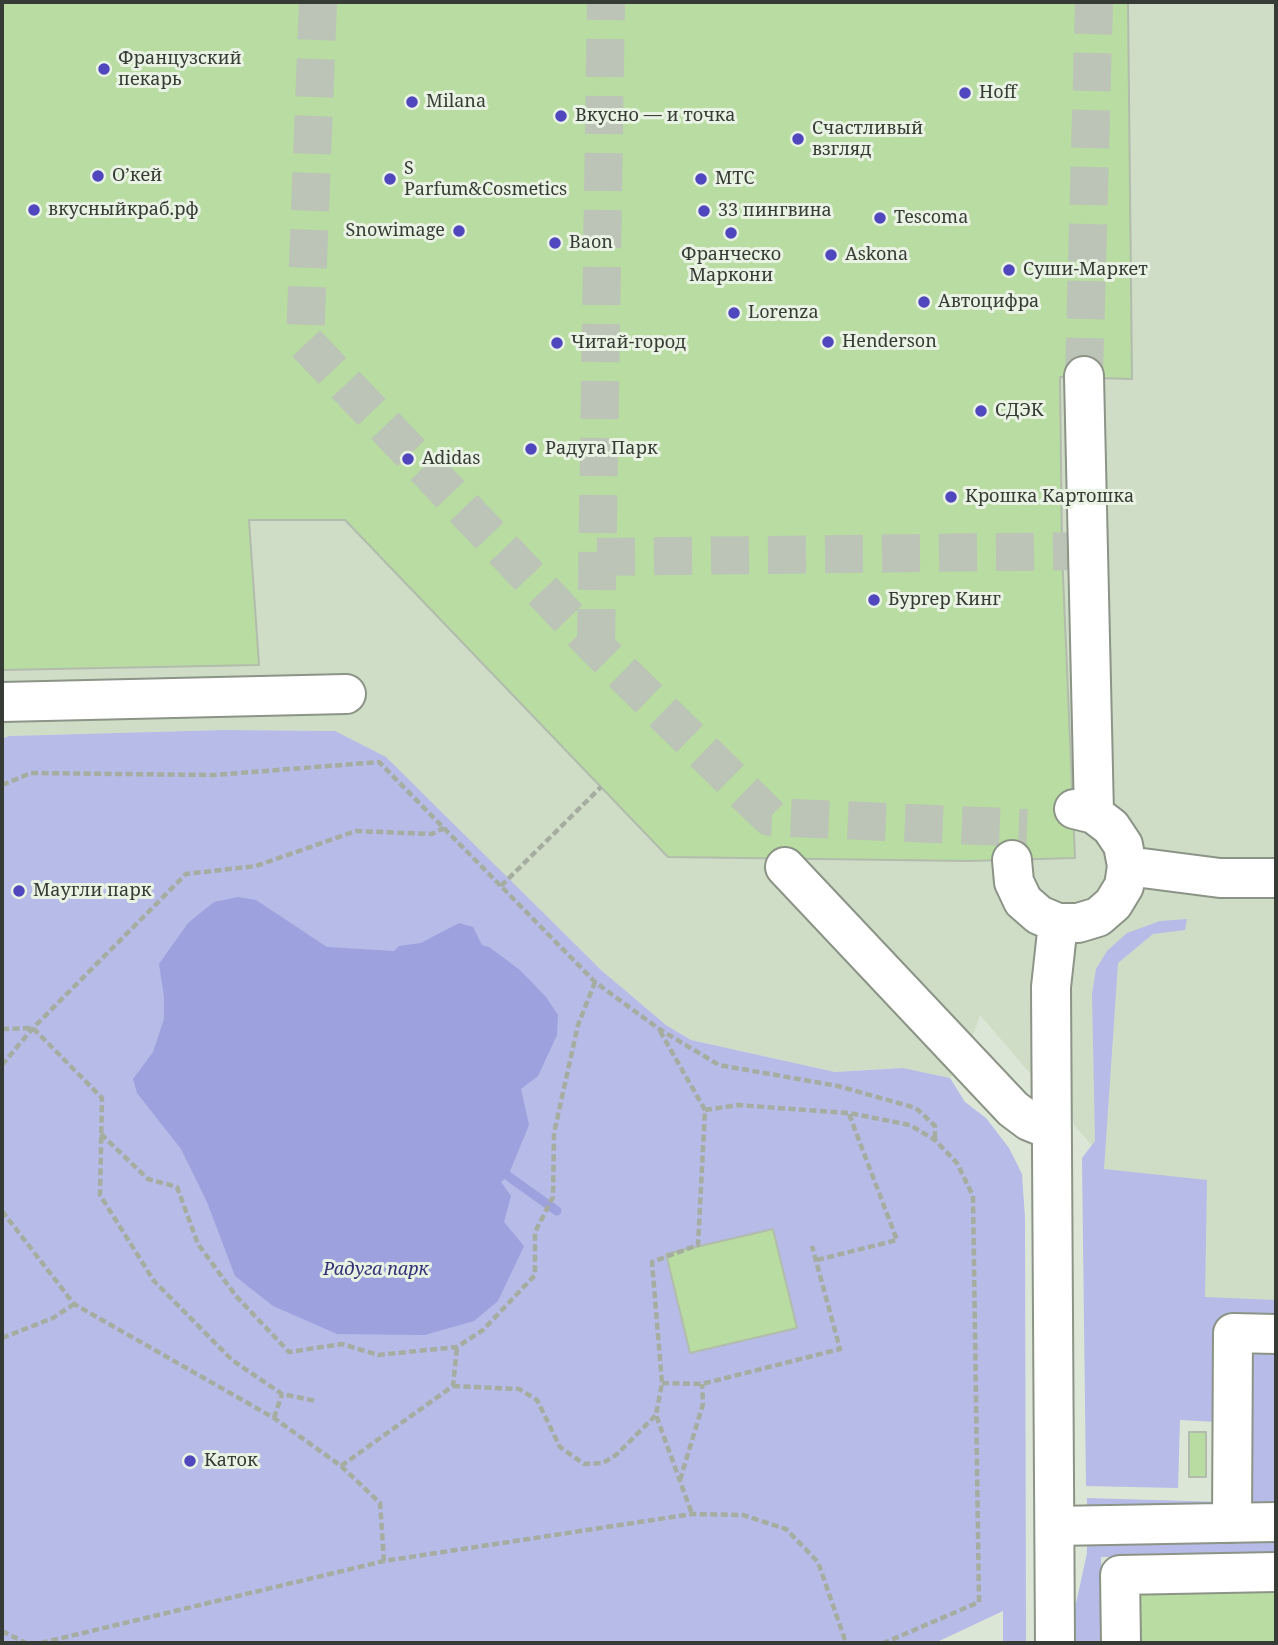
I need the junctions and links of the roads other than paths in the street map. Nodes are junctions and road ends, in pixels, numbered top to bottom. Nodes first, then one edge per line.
1 (1084, 376) tunnel mouth
2 (346, 694) dead end
3 (2, 702) edge
4 (1012, 860) dead end
5 (1127, 866) junction
6 (785, 867) dead end
7 (1276, 878) edge
8 (1058, 923) junction
9 (1051, 1130) junction
10 (1276, 1334) edge
11 (1276, 1522) edge
12 (1232, 1523) junction
13 (1055, 1525) junction
14 (1276, 1572) edge
15 (1055, 1643) edge
16 (1121, 1643) edge

1 - 5 street
2 - 3 street
4 - 8 street
5 - 7 street
5 - 8 street
6 - 9 street
8 - 9 street
9 - 13 street
10 - 12 street
11 - 12 street
12 - 13 street
13 - 15 street
14 - 16 street

